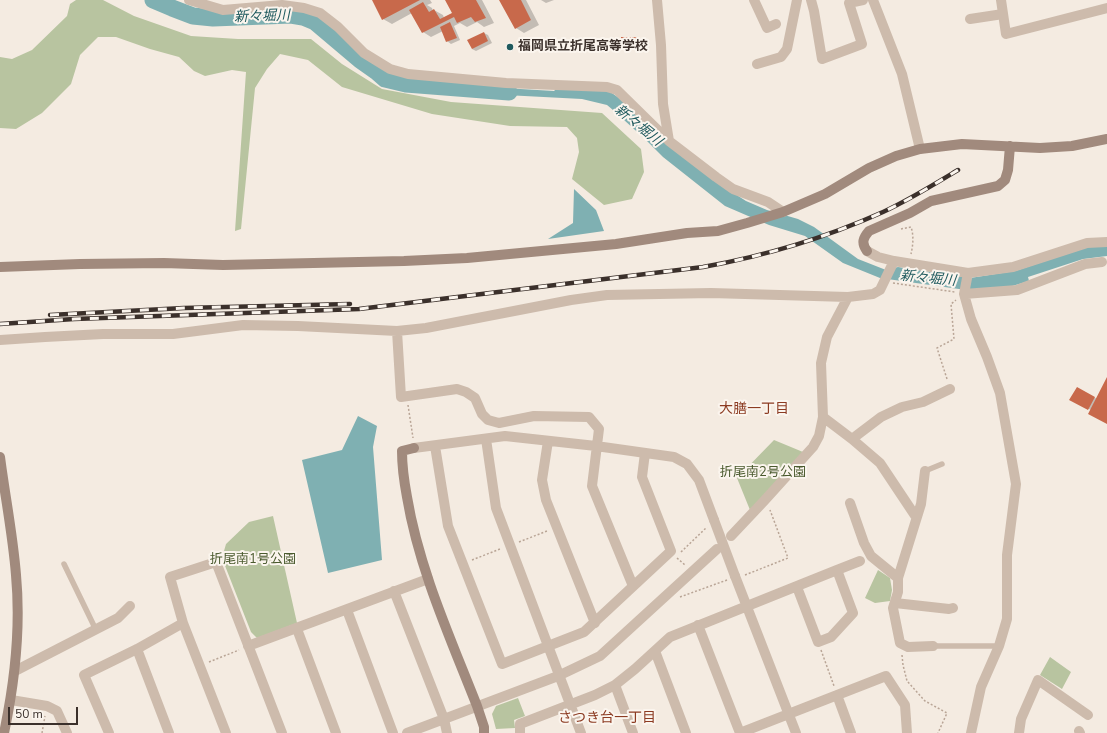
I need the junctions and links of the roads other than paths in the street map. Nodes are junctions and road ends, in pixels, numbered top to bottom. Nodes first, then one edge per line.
1 (188, 0) edge
2 (657, 0) edge
3 (754, 0) edge
4 (797, 0) edge
5 (811, 0) edge
6 (863, 0) edge
7 (873, 0) edge
8 (1001, 0) edge
9 (1107, 8) edge
10 (1003, 14) junction
11 (970, 19) dead end
12 (776, 24) dead end
13 (757, 64) dead end
14 (1107, 139) edge
15 (670, 141) junction
16 (1010, 146) junction
17 (920, 148) junction
18 (782, 212) junction
19 (1107, 242) edge
20 (1104, 262) edge
21 (893, 264) junction
22 (0, 267) edge
23 (968, 273) junction
24 (964, 294) junction
25 (848, 297) junction
26 (397, 331) junction
27 (0, 340) edge
28 (950, 389) road end
29 (823, 417) junction
30 (486, 439) junction
31 (852, 439) junction
32 (548, 441) junction
33 (435, 446) junction
34 (596, 446) junction
35 (645, 453) junction
36 (0, 457) edge
37 (942, 464) dead end
38 (925, 471) joint
39 (850, 503) dead end
40 (4, 511) edge
41 (916, 517) junction
42 (731, 536) dead end
43 (717, 549) dead end
44 (860, 561) dead end
45 (64, 564) dead end
46 (837, 570) junction
47 (898, 578) junction
48 (428, 579) junction
49 (633, 586) junction
50 (797, 587) junction
51 (394, 591) junction
52 (895, 603) junction
53 (130, 606) dead end
54 (747, 607) junction
55 (953, 608) dead end
56 (346, 610) junction
57 (184, 623) junction
58 (595, 623) junction
59 (698, 625) junction
60 (297, 629) junction
61 (96, 630) junction
62 (248, 646) junction
63 (548, 646) junction
64 (933, 646) joint
65 (999, 646) junction
66 (137, 649) junction
67 (654, 651) junction
68 (15, 671) junction
69 (558, 676) junction
70 (615, 685) junction
71 (837, 695) junction
72 (11, 700) junction
73 (570, 704) junction
74 (477, 706) junction
75 (789, 714) junction
76 (1088, 715) dead end
77 (444, 719) junction
78 (4, 733) edge
79 (67, 733) edge
80 (109, 733) edge
81 (169, 733) edge
82 (226, 733) edge
83 (282, 733) edge
84 (336, 733) edge
85 (393, 733) edge
86 (407, 733) edge
87 (447, 733) edge
88 (484, 733) edge
89 (520, 733) edge
90 (581, 733) edge
91 (633, 733) edge
92 (686, 733) edge
93 (740, 733) edge
94 (796, 733) edge
95 (852, 733) edge
96 (906, 733) edge
97 (971, 733) edge
98 (1019, 733) edge

1 - 15 street
2 - 15 street
3 - 12 street
4 - 13 street
5 - 6 street
7 - 17 street
8 - 10 street
9 - 10 street
10 - 11 street
14 - 16 street
15 - 18 street
16 - 17 street
16 - 21 street
17 - 18 street
18 - 22 street
19 - 23 street
20 - 24 street
21 - 23 street
21 - 25 street
23 - 24 street
24 - 65 street
25 - 26 street
25 - 29 street
26 - 27 street
26 - 34 street
28 - 31 street
29 - 31 street
29 - 42 street
30 - 32 street
30 - 33 street
30 - 63 street
31 - 41 street
32 - 34 street
32 - 58 street
33 - 48 street
33 - 63 street
34 - 35 street
34 - 49 street
35 - 49 street
35 - 54 street, bridge
36 - 40 street
37 - 38 lane
38 - 41 street
39 - 47 street
40 - 68 street
41 - 47 street
43 - 69 street
44 - 46 street
45 - 61 lane
46 - 50 street
46 - 50 street
47 - 52 street
48 - 51 street
48 - 74 street
49 - 58 street
50 - 54 street
51 - 56 street
51 - 77 street
52 - 55 street
52 - 64 street
53 - 61 street
54 - 59 street
54 - 75 street
56 - 60 street
56 - 85 street
57 - 62 street
57 - 66 street
57 - 82 street
58 - 63 street
59 - 67 street
59 - 93 street
60 - 62 street
60 - 84 street
61 - 68 street
62 - 83 street
63 - 69 street
64 - 65 lane
65 - 97 street
66 - 80 street
66 - 81 street
67 - 70 street
67 - 92 street
68 - 72 street
69 - 73 street
69 - 74 street
70 - 73 street
70 - 91 street
71 - 75 street
71 - 95 street
71 - 96 street
72 - 78 street
72 - 79 street
73 - 89 street
73 - 90 street
74 - 77 street
74 - 88 street
75 - 93 street
75 - 94 street
76 - 98 street
77 - 86 street
77 - 87 street

